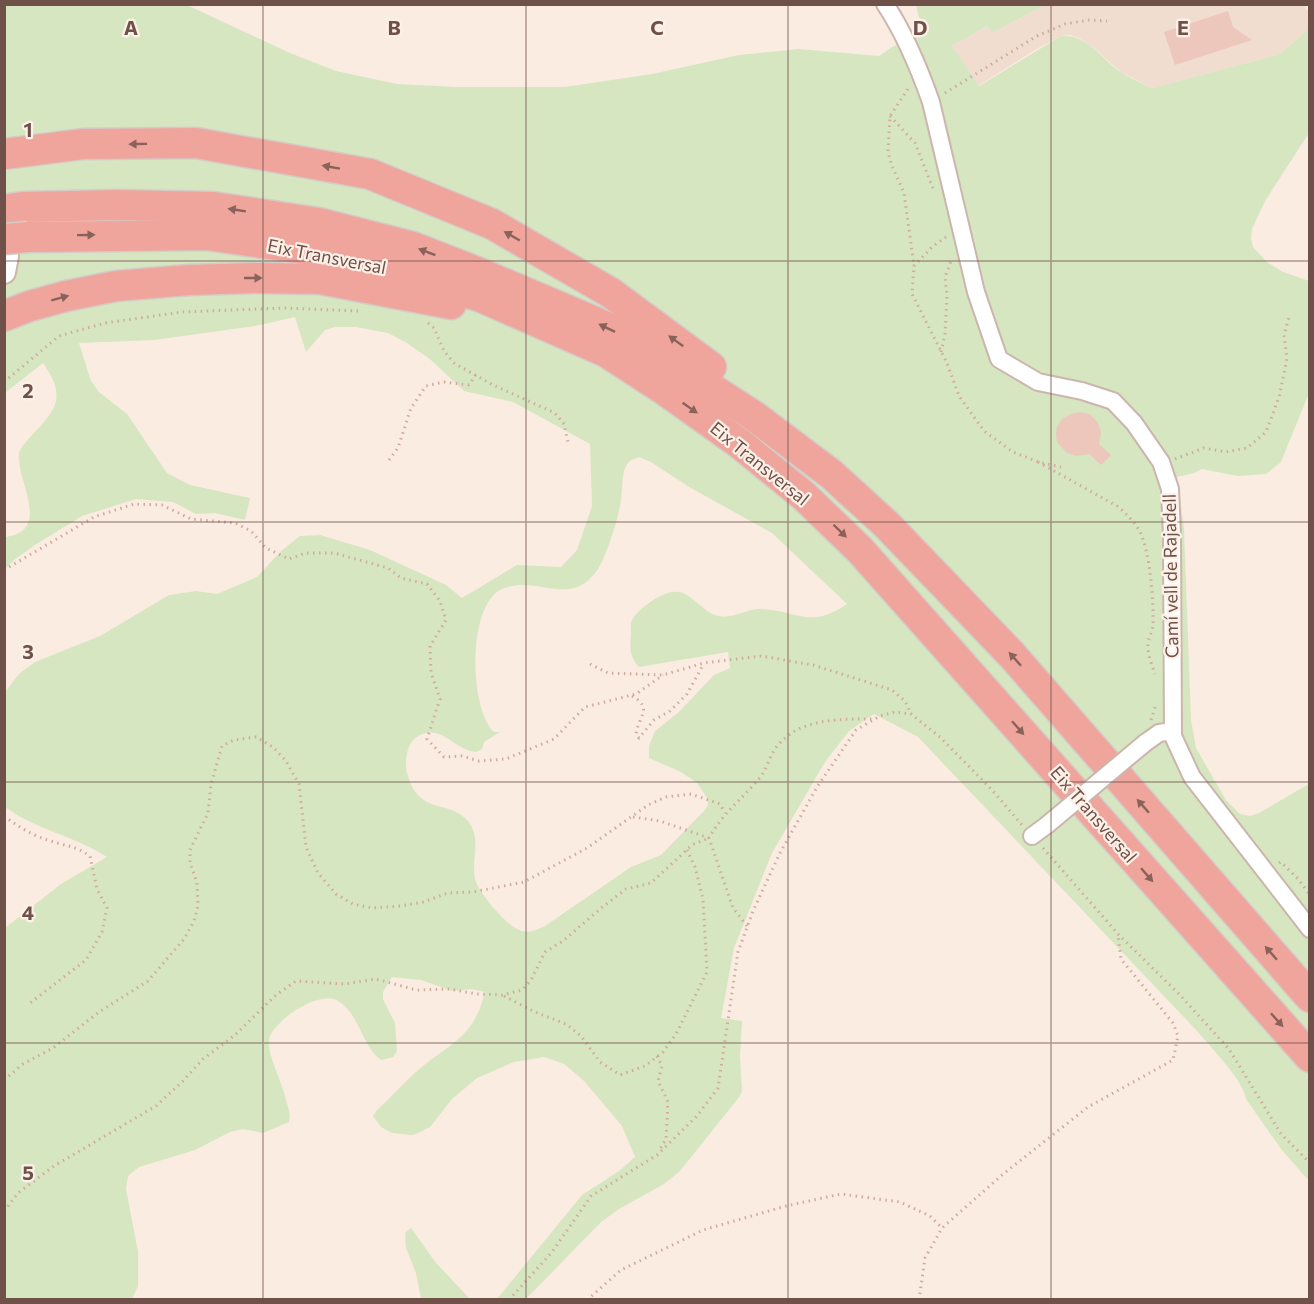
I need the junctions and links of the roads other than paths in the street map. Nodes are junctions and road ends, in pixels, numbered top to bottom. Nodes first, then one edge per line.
1 (885, 4) edge
2 (4, 154) edge
3 (13, 208) edge
4 (12, 236) edge
5 (4, 272) edge
6 (4, 316) edge
7 (606, 352) junction
8 (831, 474) junction
9 (1166, 732) junction
10 (1032, 836) road end
11 (1310, 929) edge
12 (1310, 998) edge
13 (1310, 1057) edge

1 - 9 street, Camí vell de Rajadell
8 -> 2 highway
8 -> 3 highway, Eix Transversal
4 - 5 street
4 -> 7 highway, Eix Transversal
6 -> 7 highway
7 -> 13 highway, Eix Transversal
12 -> 8 highway, Eix Transversal
9 - 10 street, bridge
9 - 11 street, Camí vell de Rajadell

